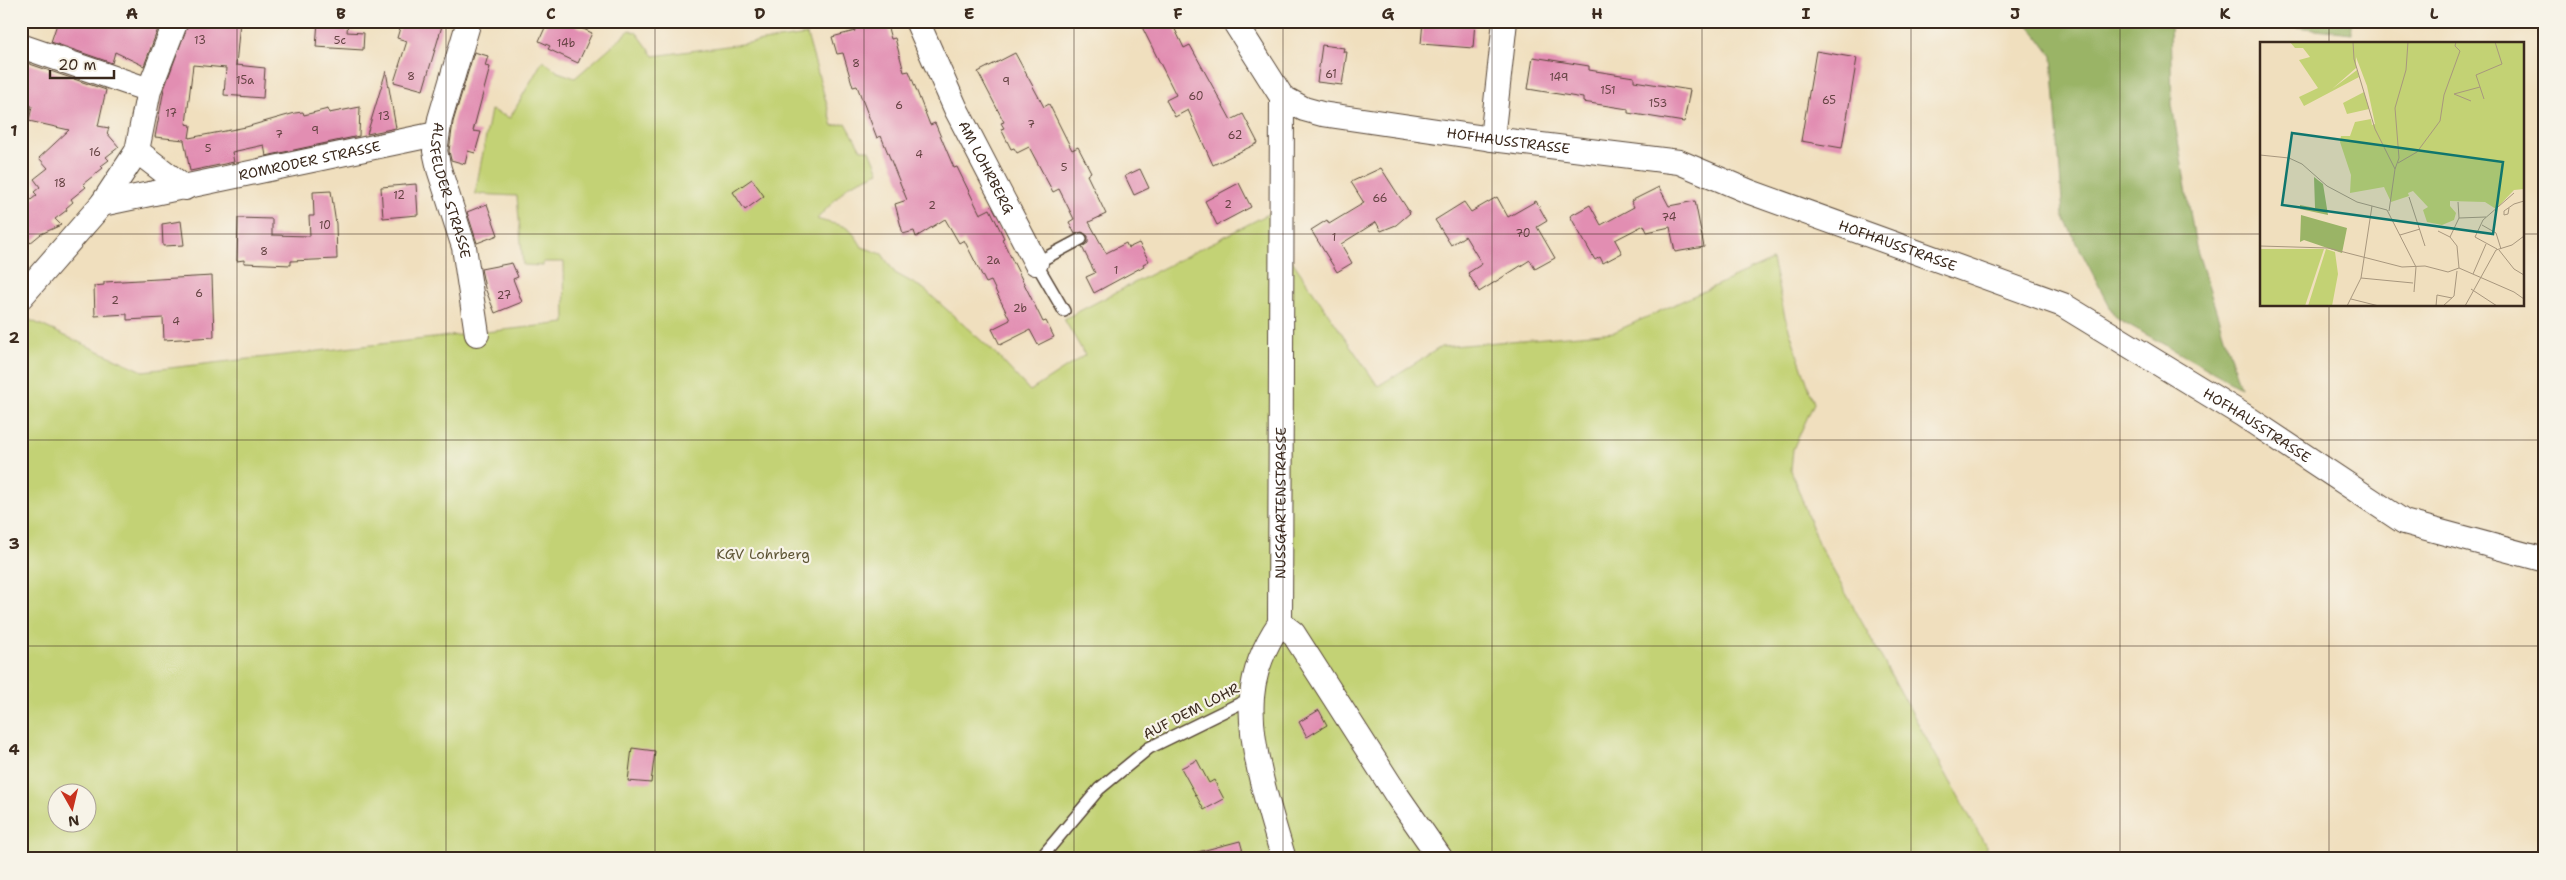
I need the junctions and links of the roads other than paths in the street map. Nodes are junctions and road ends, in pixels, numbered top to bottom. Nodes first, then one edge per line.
1 (176, 21) edge
2 (469, 21) edge
3 (916, 21) edge
4 (1234, 21) edge
5 (1506, 21) edge
6 (21, 46) edge
7 (149, 90) junction
8 (1282, 97) junction
9 (436, 134) junction
10 (1492, 139) junction
11 (137, 151) junction
12 (185, 188) junction
13 (102, 204) junction
14 (1081, 239) dead end
15 (1036, 264) junction
16 (21, 297) edge
17 (1064, 311) dead end
18 (477, 334) dead end
19 (2545, 560) edge
20 (1280, 623) junction
21 (1252, 698) junction
22 (1040, 859) edge
23 (1284, 859) edge
24 (1441, 859) edge

1 - 7 street
2 - 9 street, ALSFELDER STRASSE
3 - 15 street, AM LOHRBERG
4 - 8 street, HOFHAUSSTRASSE
5 - 10 street
6 - 7 street
7 - 11 street
8 - 10 street, HOFHAUSSTRASSE
8 - 20 street, NUSSGARTENSTRASSE
9 - 12 street, ROMRODER STRASSE
9 - 18 street, ALSFELDER STRASSE
10 - 19 street, HOFHAUSSTRASSE
11 - 12 street
11 - 13 street
12 - 13 street, ROMRODER STRASSE
13 - 16 street
14 - 15 lane
15 - 17 lane, AM LOHRBERG
20 - 21 street
20 - 24 street
21 - 22 lane, AUF DEM LOHR
21 - 23 street

